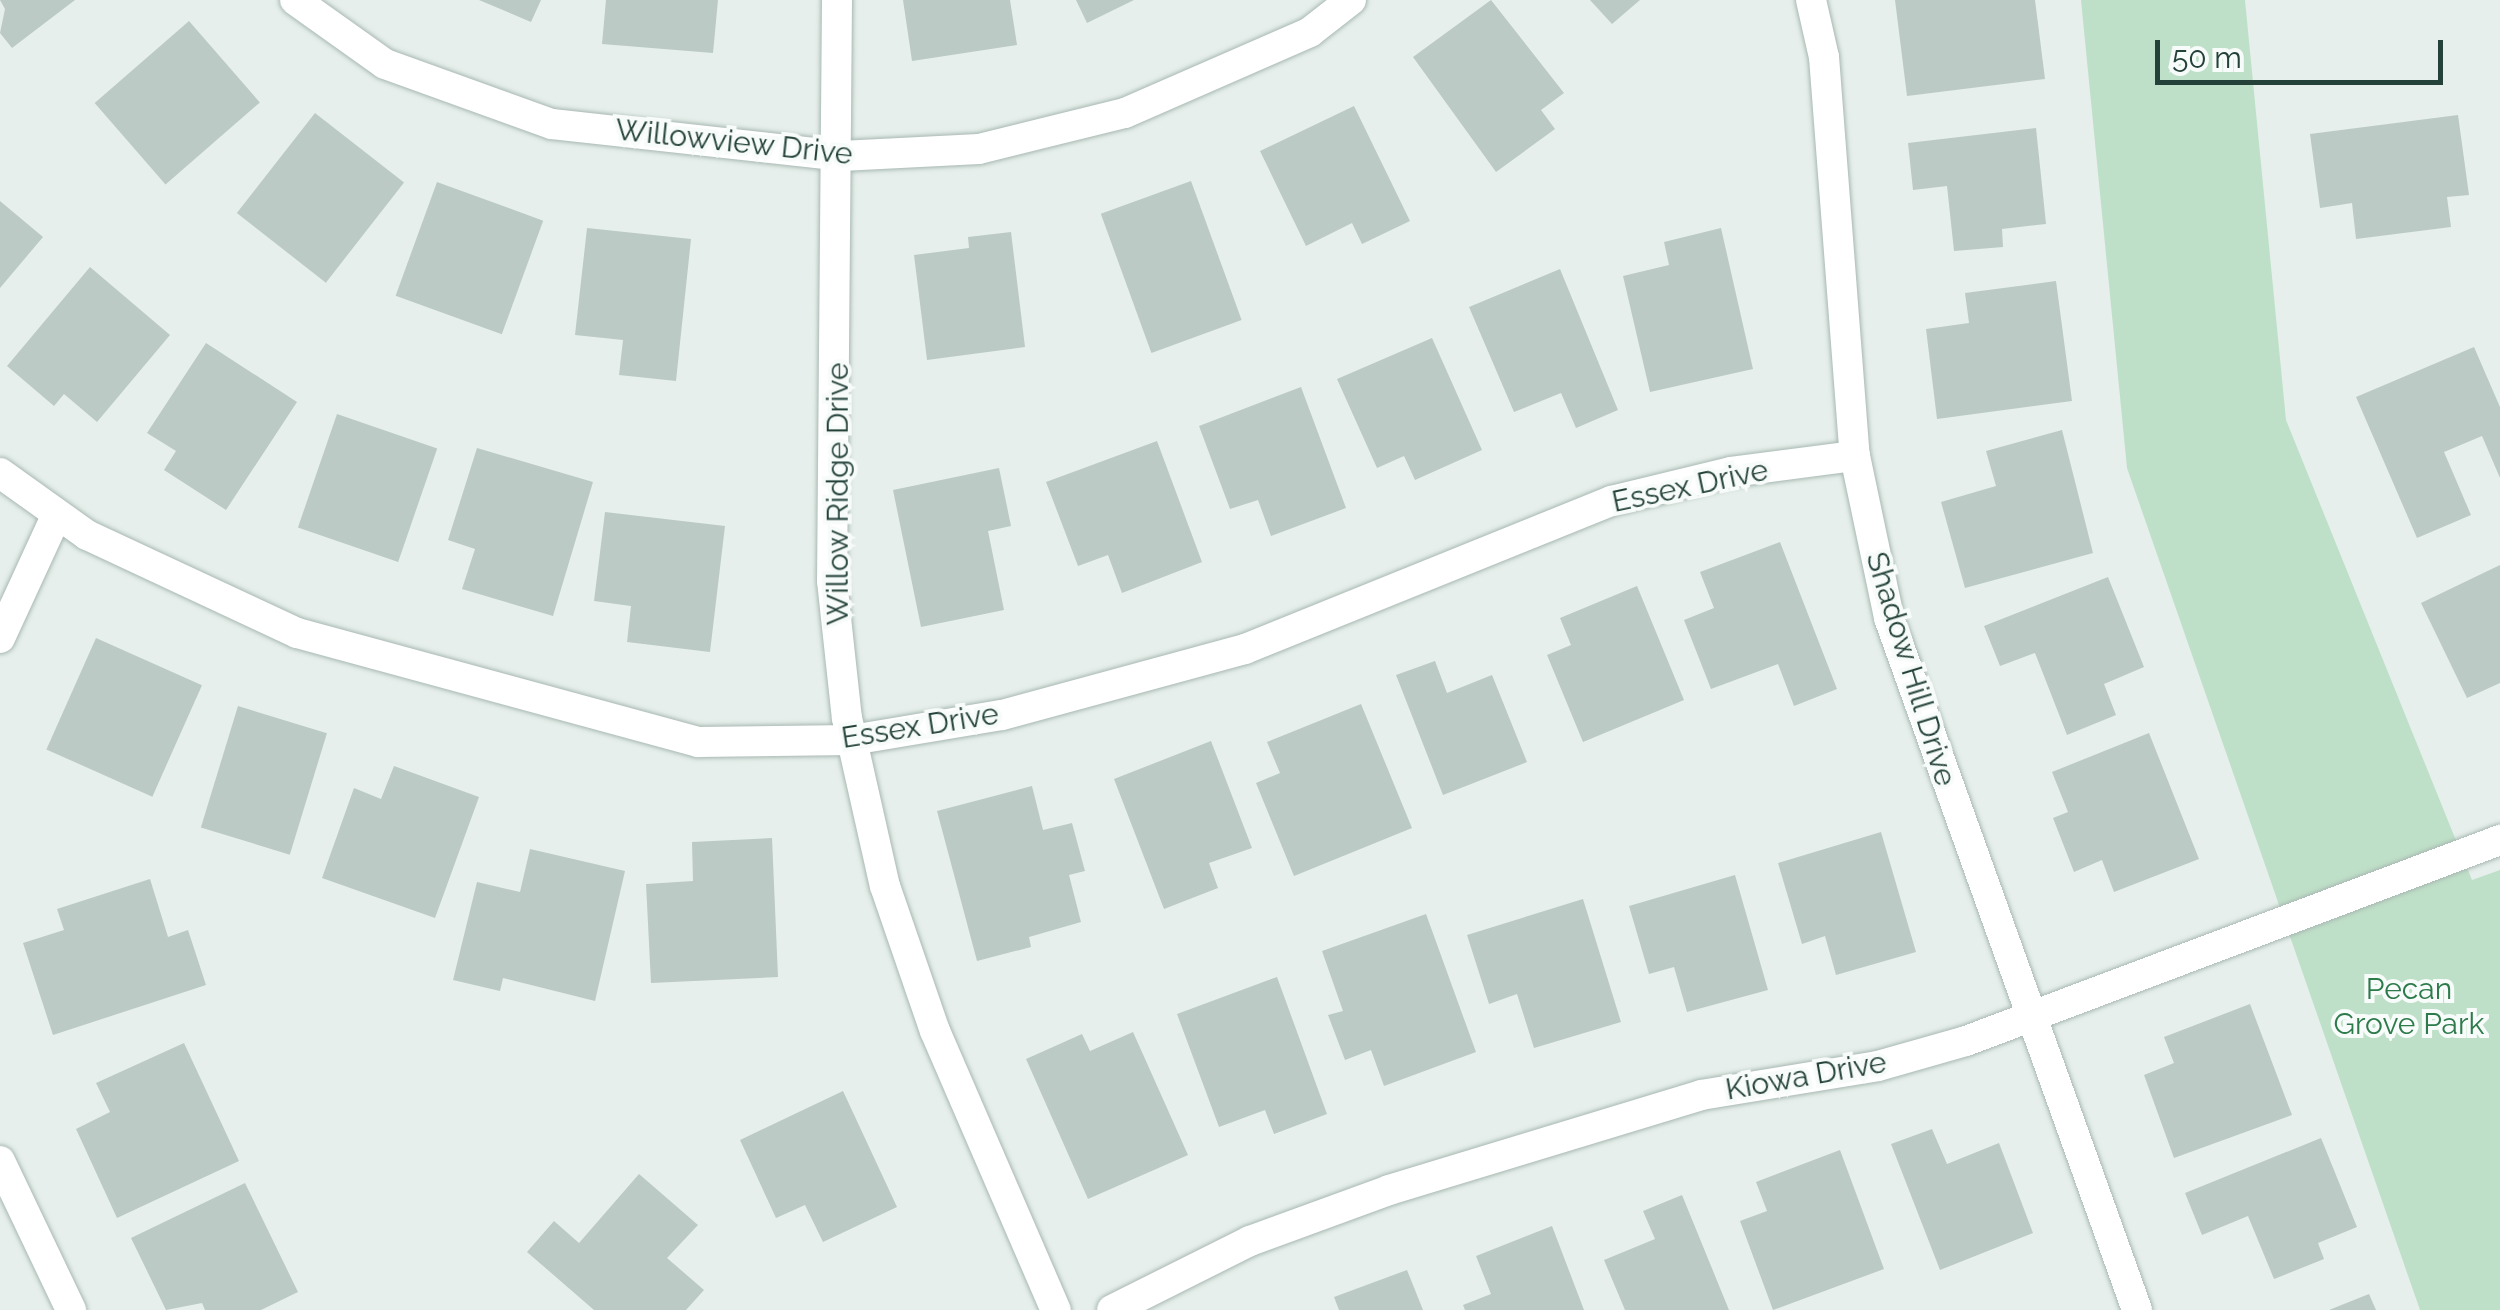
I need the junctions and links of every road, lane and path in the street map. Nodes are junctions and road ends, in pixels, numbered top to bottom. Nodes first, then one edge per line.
1 (294, 0) edge
2 (837, 0) edge
3 (1351, 0) edge
4 (1811, 0) edge
5 (840, 156) junction
6 (1855, 456) junction
7 (0, 474) edge
8 (58, 514) junction
9 (0, 638) edge
10 (852, 740) junction
11 (2500, 840) edge
12 (2028, 1018) junction
13 (0, 1161) edge
14 (71, 1310) edge
15 (1056, 1310) edge
16 (1112, 1310) edge
17 (2137, 1310) edge

1 - 5 street, Willowview Drive
2 - 5 street, Willow Ridge Drive
3 - 5 street, Willowview Drive
4 - 6 street, Shadow Hill Drive
5 - 10 street, Willow Ridge Drive
6 - 10 street, Essex Drive
6 - 12 street, Shadow Hill Drive
7 - 8 street, Essex Drive
8 - 9 street
8 - 10 street, Essex Drive
10 - 15 street, Willow Ridge Drive
11 - 12 street, Kiowa Drive
12 - 16 street, Kiowa Drive
12 - 17 street, Shadow Hill Drive
13 - 14 street

